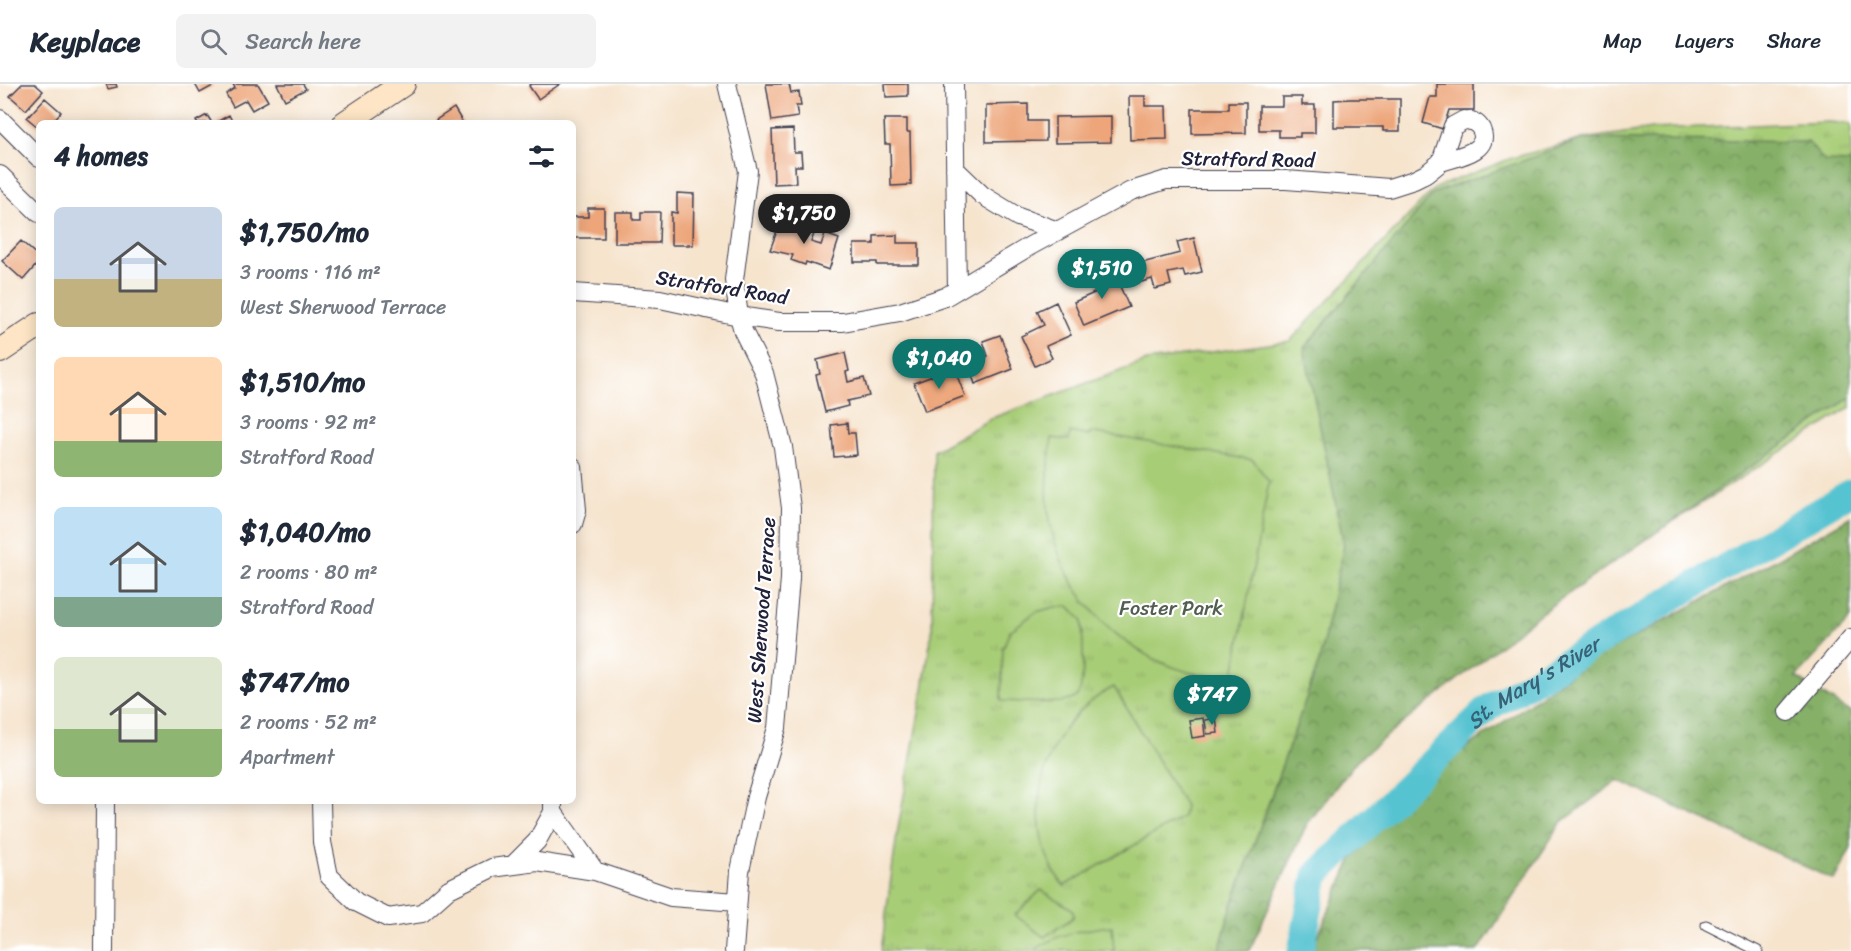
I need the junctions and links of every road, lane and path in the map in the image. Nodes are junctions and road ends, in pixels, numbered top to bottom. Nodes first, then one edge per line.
1 (403, 84) edge
2 (728, 84) edge
3 (954, 84) edge
4 (0, 119) edge
5 (349, 120) edge
6 (36, 155) edge
7 (1441, 162) dead end
8 (955, 169) junction
9 (0, 175) edge
10 (36, 210) edge
11 (1059, 231) junction
12 (957, 290) junction
13 (576, 293) edge
14 (739, 316) junction
15 (36, 327) edge
16 (0, 351) edge
17 (1851, 638) edge
18 (1788, 712) dead end
19 (105, 804) edge
20 (321, 804) edge
21 (553, 806) edge
22 (513, 865) junction
23 (595, 871) junction
24 (737, 902) junction
25 (1706, 925) dead end
26 (104, 951) edge
27 (734, 951) edge
28 (1758, 951) edge

1 - 5 main road
2 - 14 street, West Sherwood Terrace
3 - 8 street
4 - 6 street
7 - 11 street, Stratford Road
8 - 11 street
8 - 12 street
9 - 10 street
11 - 12 street, Stratford Road
12 - 14 street, Stratford Road
13 - 14 street, Stratford Road
14 - 24 street, West Sherwood Terrace
15 - 16 main road
17 - 18 street
19 - 26 street
20 - 22 street
21 - 22 street
21 - 23 street
22 - 23 street
23 - 24 street
24 - 27 street, West Sherwood Terrace
25 - 28 lane

